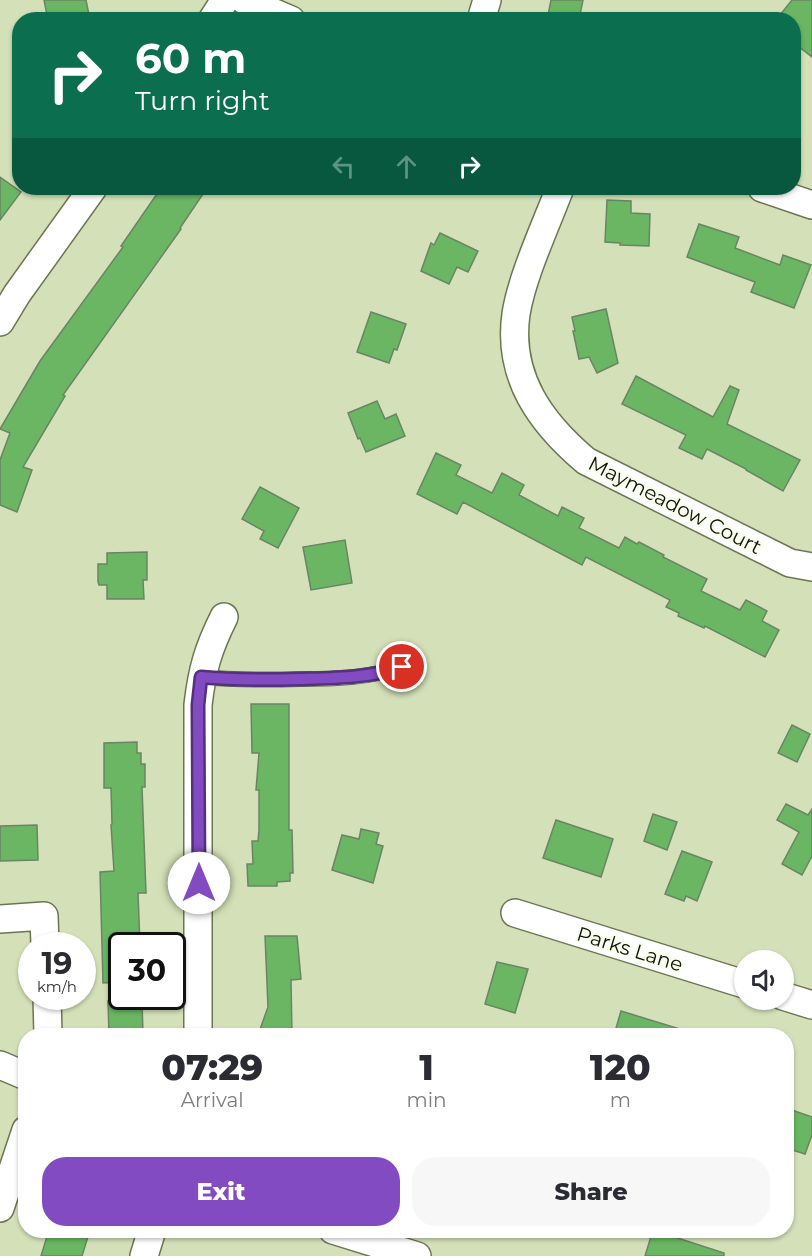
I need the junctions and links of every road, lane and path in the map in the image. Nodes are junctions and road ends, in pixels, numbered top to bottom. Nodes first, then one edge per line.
1 (244, 0) edge
2 (272, 12) edge
3 (88, 195) edge
4 (557, 195) edge
5 (0, 322) edge
6 (812, 567) edge
7 (224, 617) dead end
8 (402, 667) dead end
9 (201, 677) junction
10 (515, 913) dead end
11 (0, 919) edge
12 (45, 932) edge
13 (734, 981) edge
14 (794, 999) edge
15 (812, 1005) edge
16 (47, 1010) edge
17 (48, 1028) edge
18 (198, 1028) edge
19 (0, 1065) edge
20 (18, 1073) edge
21 (18, 1154) edge
22 (0, 1208) edge
23 (150, 1238) edge
24 (359, 1238) edge
25 (144, 1256) edge
26 (417, 1256) edge

1 - 2 street
3 - 5 street
4 - 6 street, Maymeadow Court
7 - 9 street
8 - 9 lane
9 - 18 street
10 - 13 street, Parks Lane
11 - 12 street
14 - 15 street
16 - 17 street
19 - 20 street
21 - 22 street
23 - 25 street
24 - 26 street

